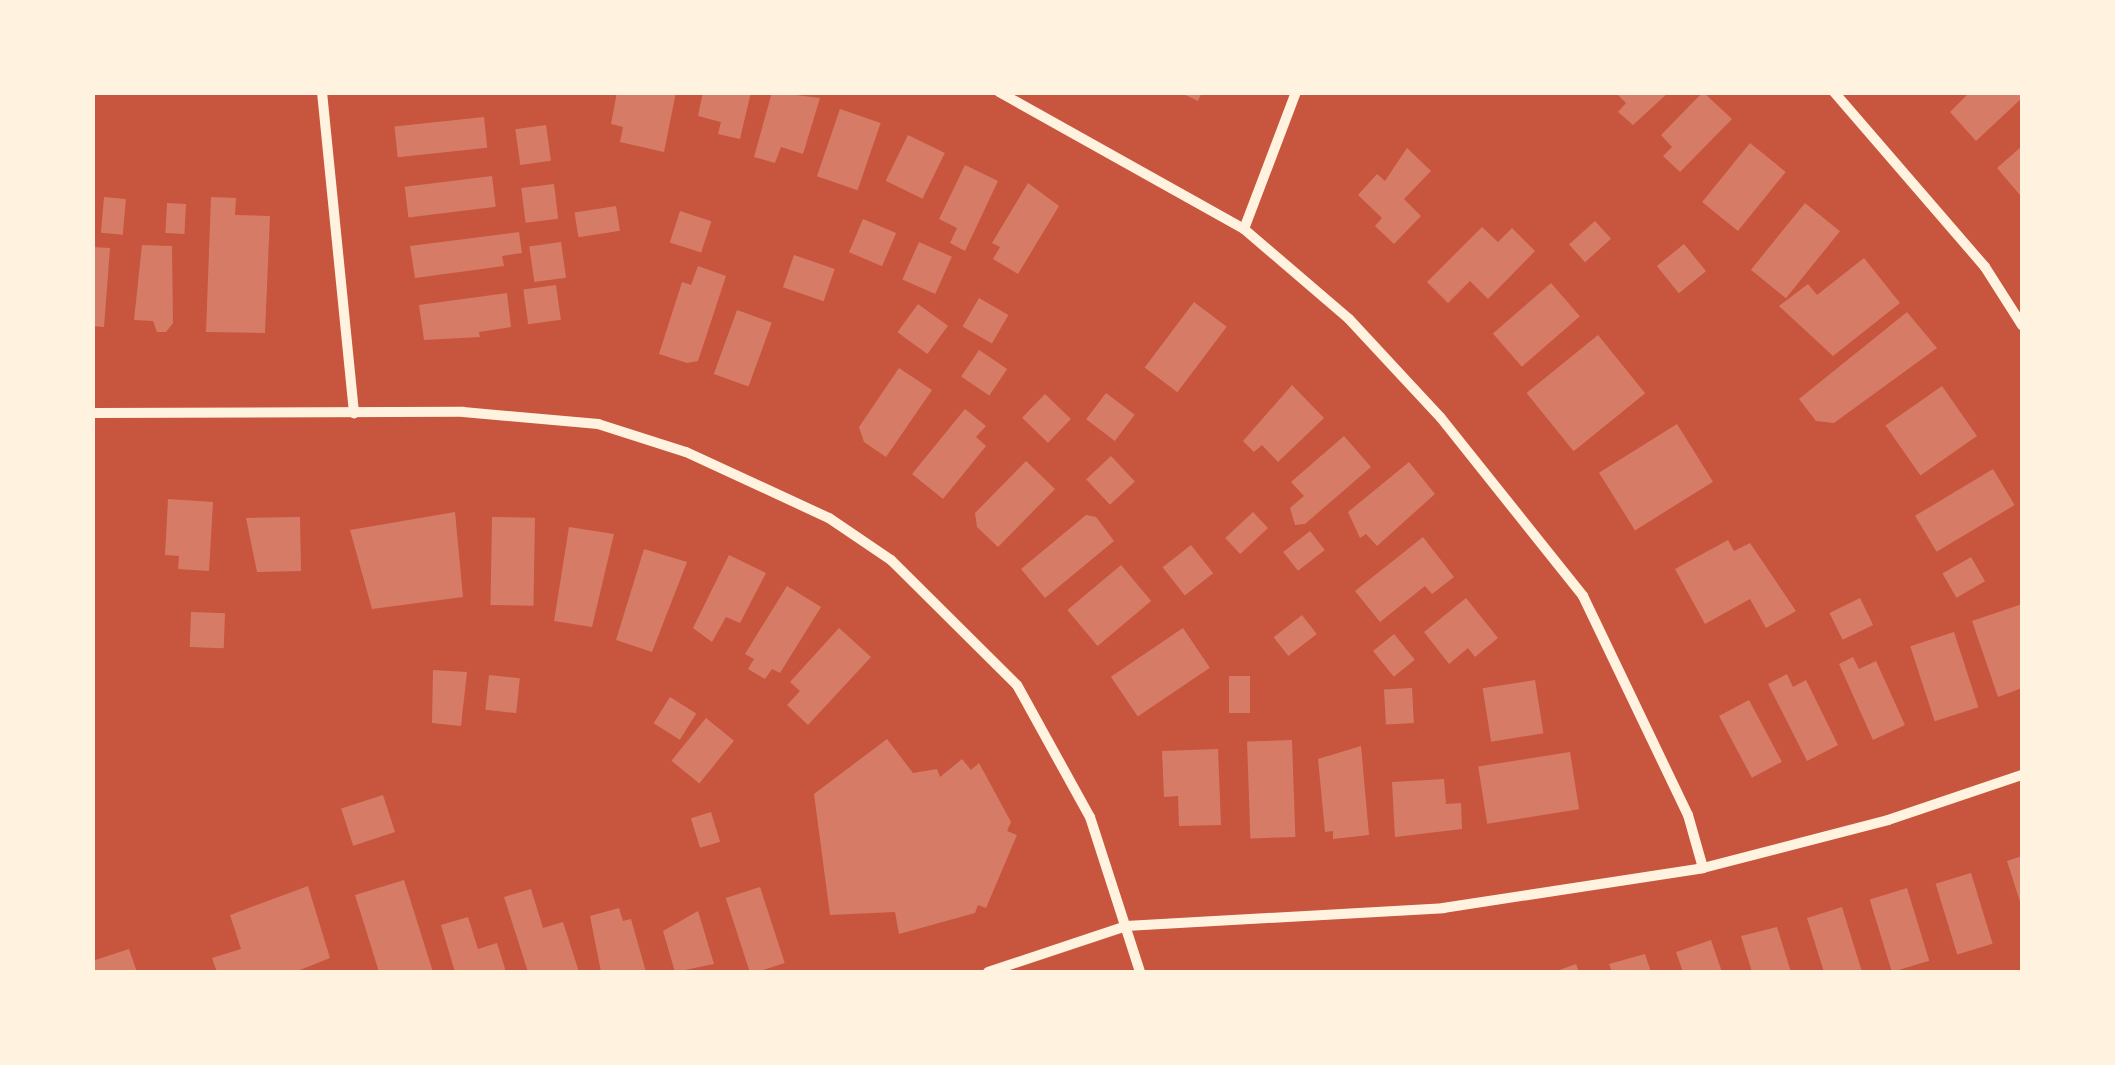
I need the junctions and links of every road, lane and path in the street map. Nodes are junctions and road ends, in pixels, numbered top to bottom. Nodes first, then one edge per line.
1 (322, 92) edge
2 (999, 92) edge
3 (1296, 92) edge
4 (1834, 92) edge
5 (1244, 229) junction
6 (2022, 325) edge
7 (354, 412) junction
8 (92, 414) edge
9 (2022, 775) edge
10 (1703, 868) junction
11 (1126, 926) junction
12 (988, 972) edge
13 (1140, 972) edge

1 - 7 street
2 - 5 street
3 - 5 street
4 - 6 street
5 - 10 street
7 - 8 street
7 - 11 street
9 - 10 street
10 - 11 street
11 - 12 street
11 - 13 street

